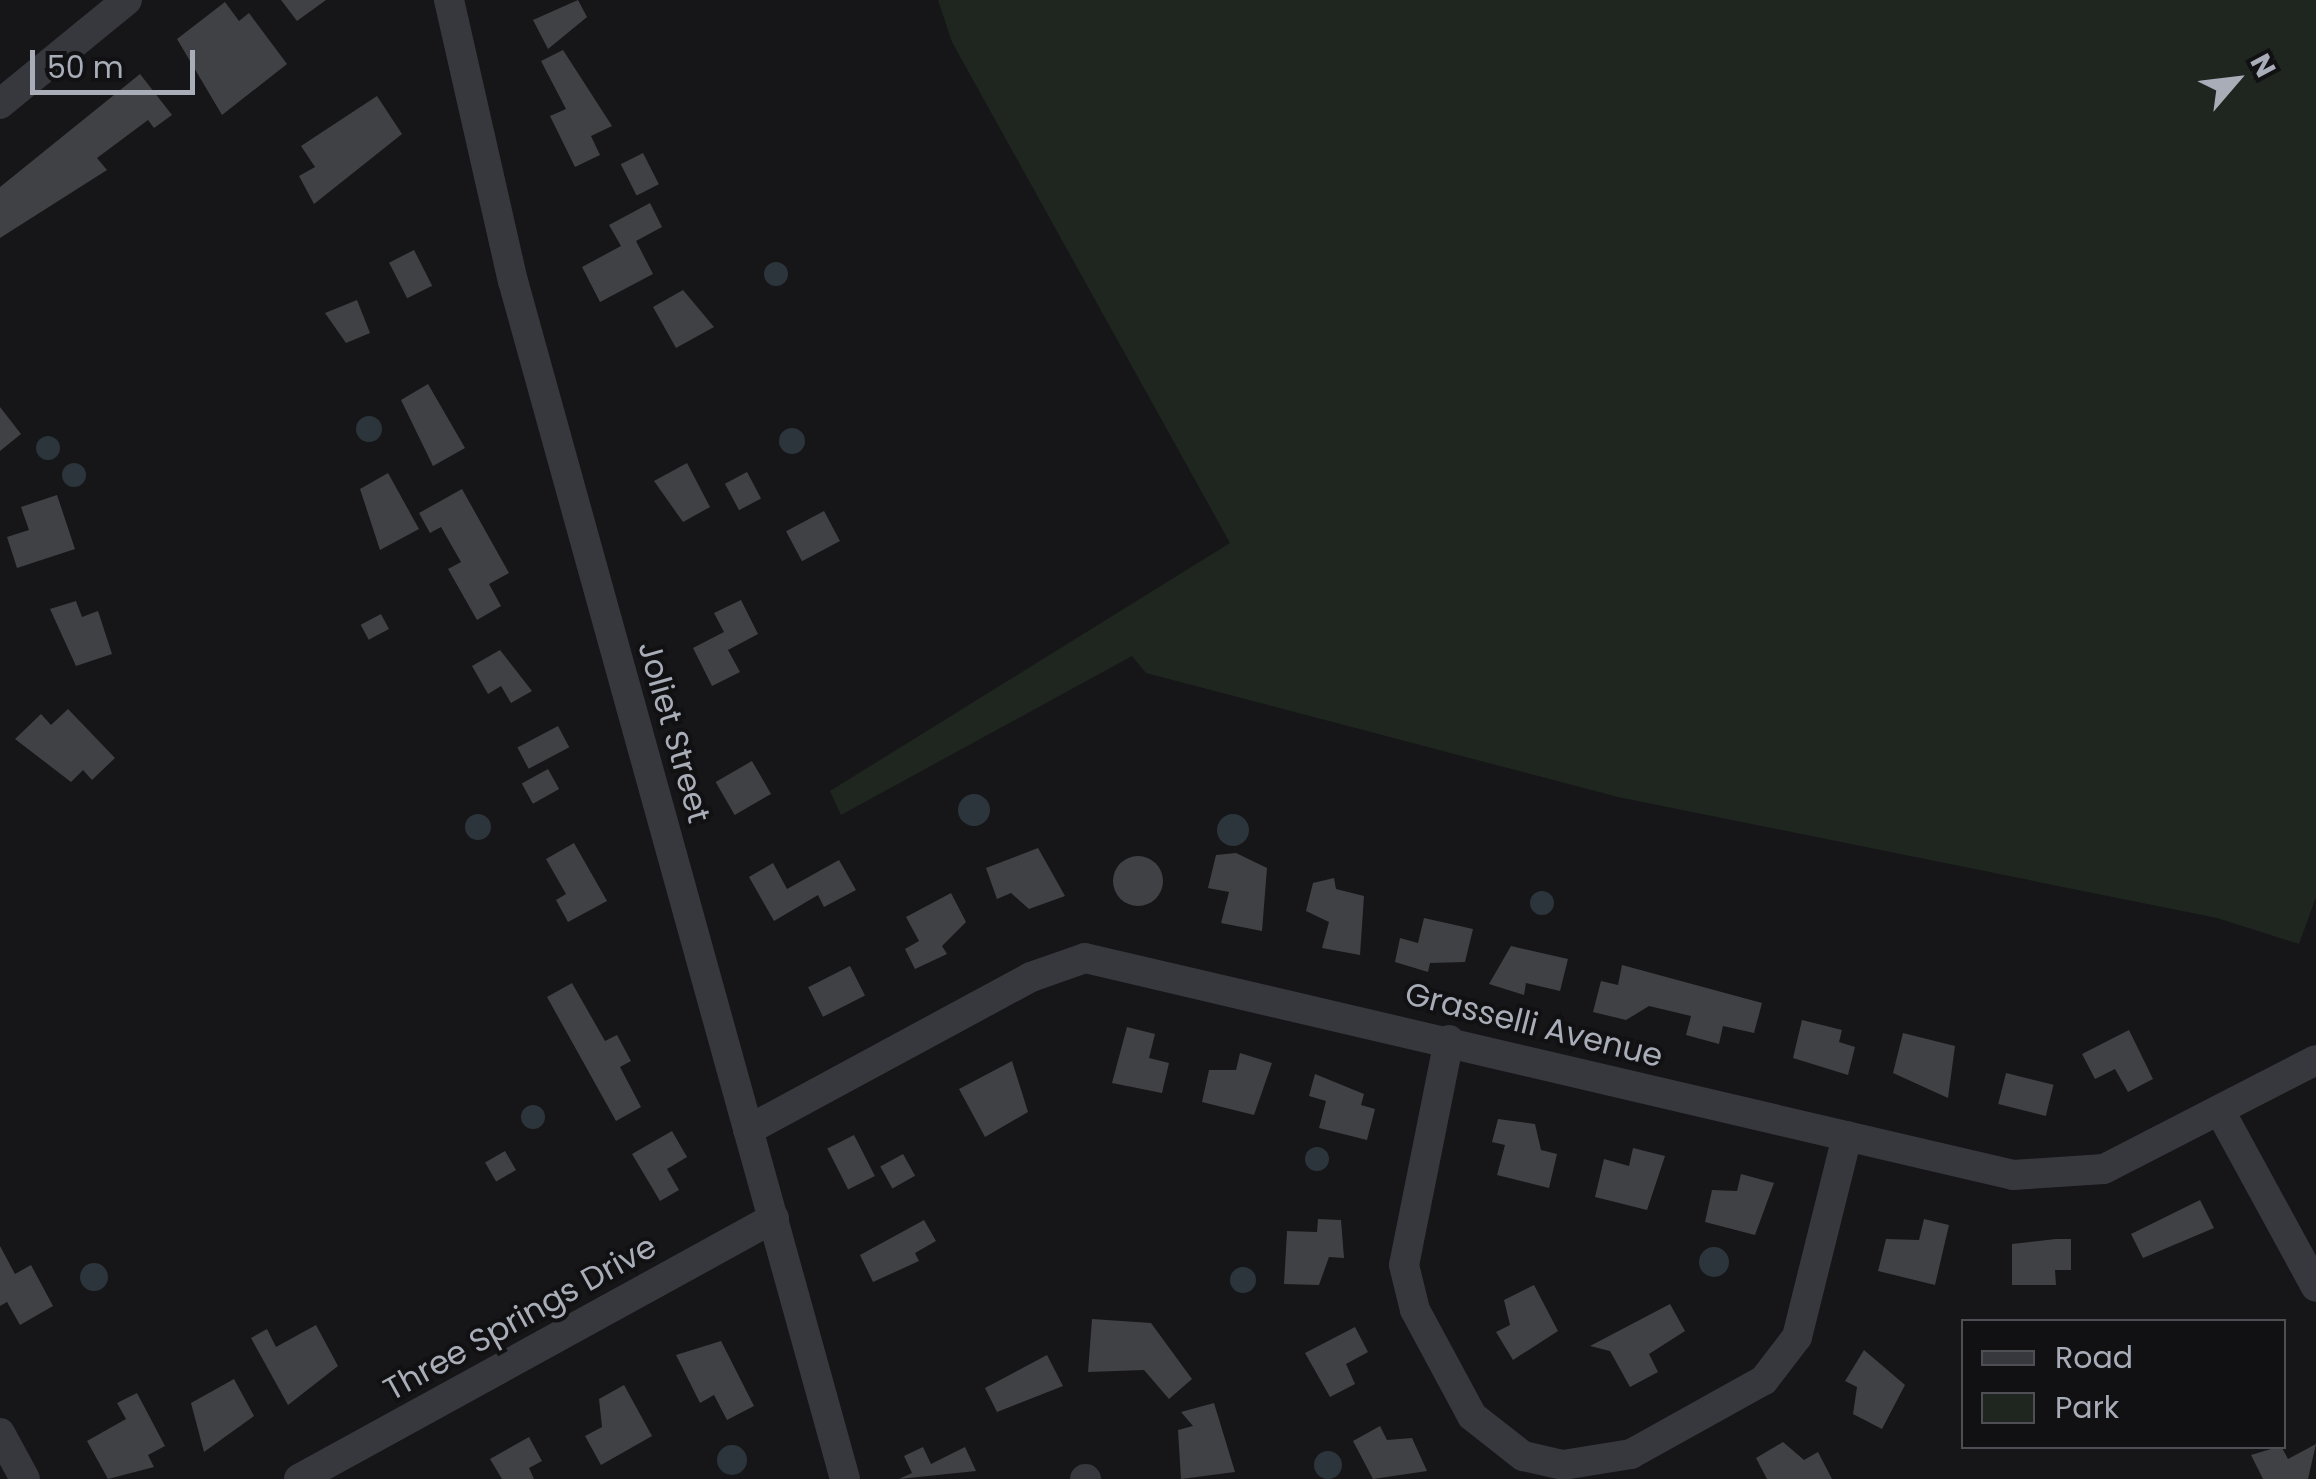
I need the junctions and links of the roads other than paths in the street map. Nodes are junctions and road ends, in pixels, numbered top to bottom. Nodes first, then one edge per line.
1 (127, 0) edge
2 (449, 0) edge
3 (0, 104) edge
4 (1449, 1040) junction
5 (2316, 1060) edge
6 (2220, 1111) junction
7 (748, 1130) junction
8 (1847, 1136) junction
9 (774, 1218) junction
10 (2316, 1286) edge
11 (0, 1433) edge
12 (25, 1479) edge
13 (299, 1479) edge
14 (846, 1479) edge

1 - 3 street
2 - 7 street, Joliet Street
4 - 7 street, Grasselli Avenue
4 - 8 street, Grasselli Avenue
4 - 8 street
5 - 6 street, Grasselli Avenue
6 - 8 street, Grasselli Avenue
6 - 10 street
7 - 9 street, Joliet Street
9 - 13 street, Three Springs Drive
9 - 14 street, Joliet Street
11 - 12 street

